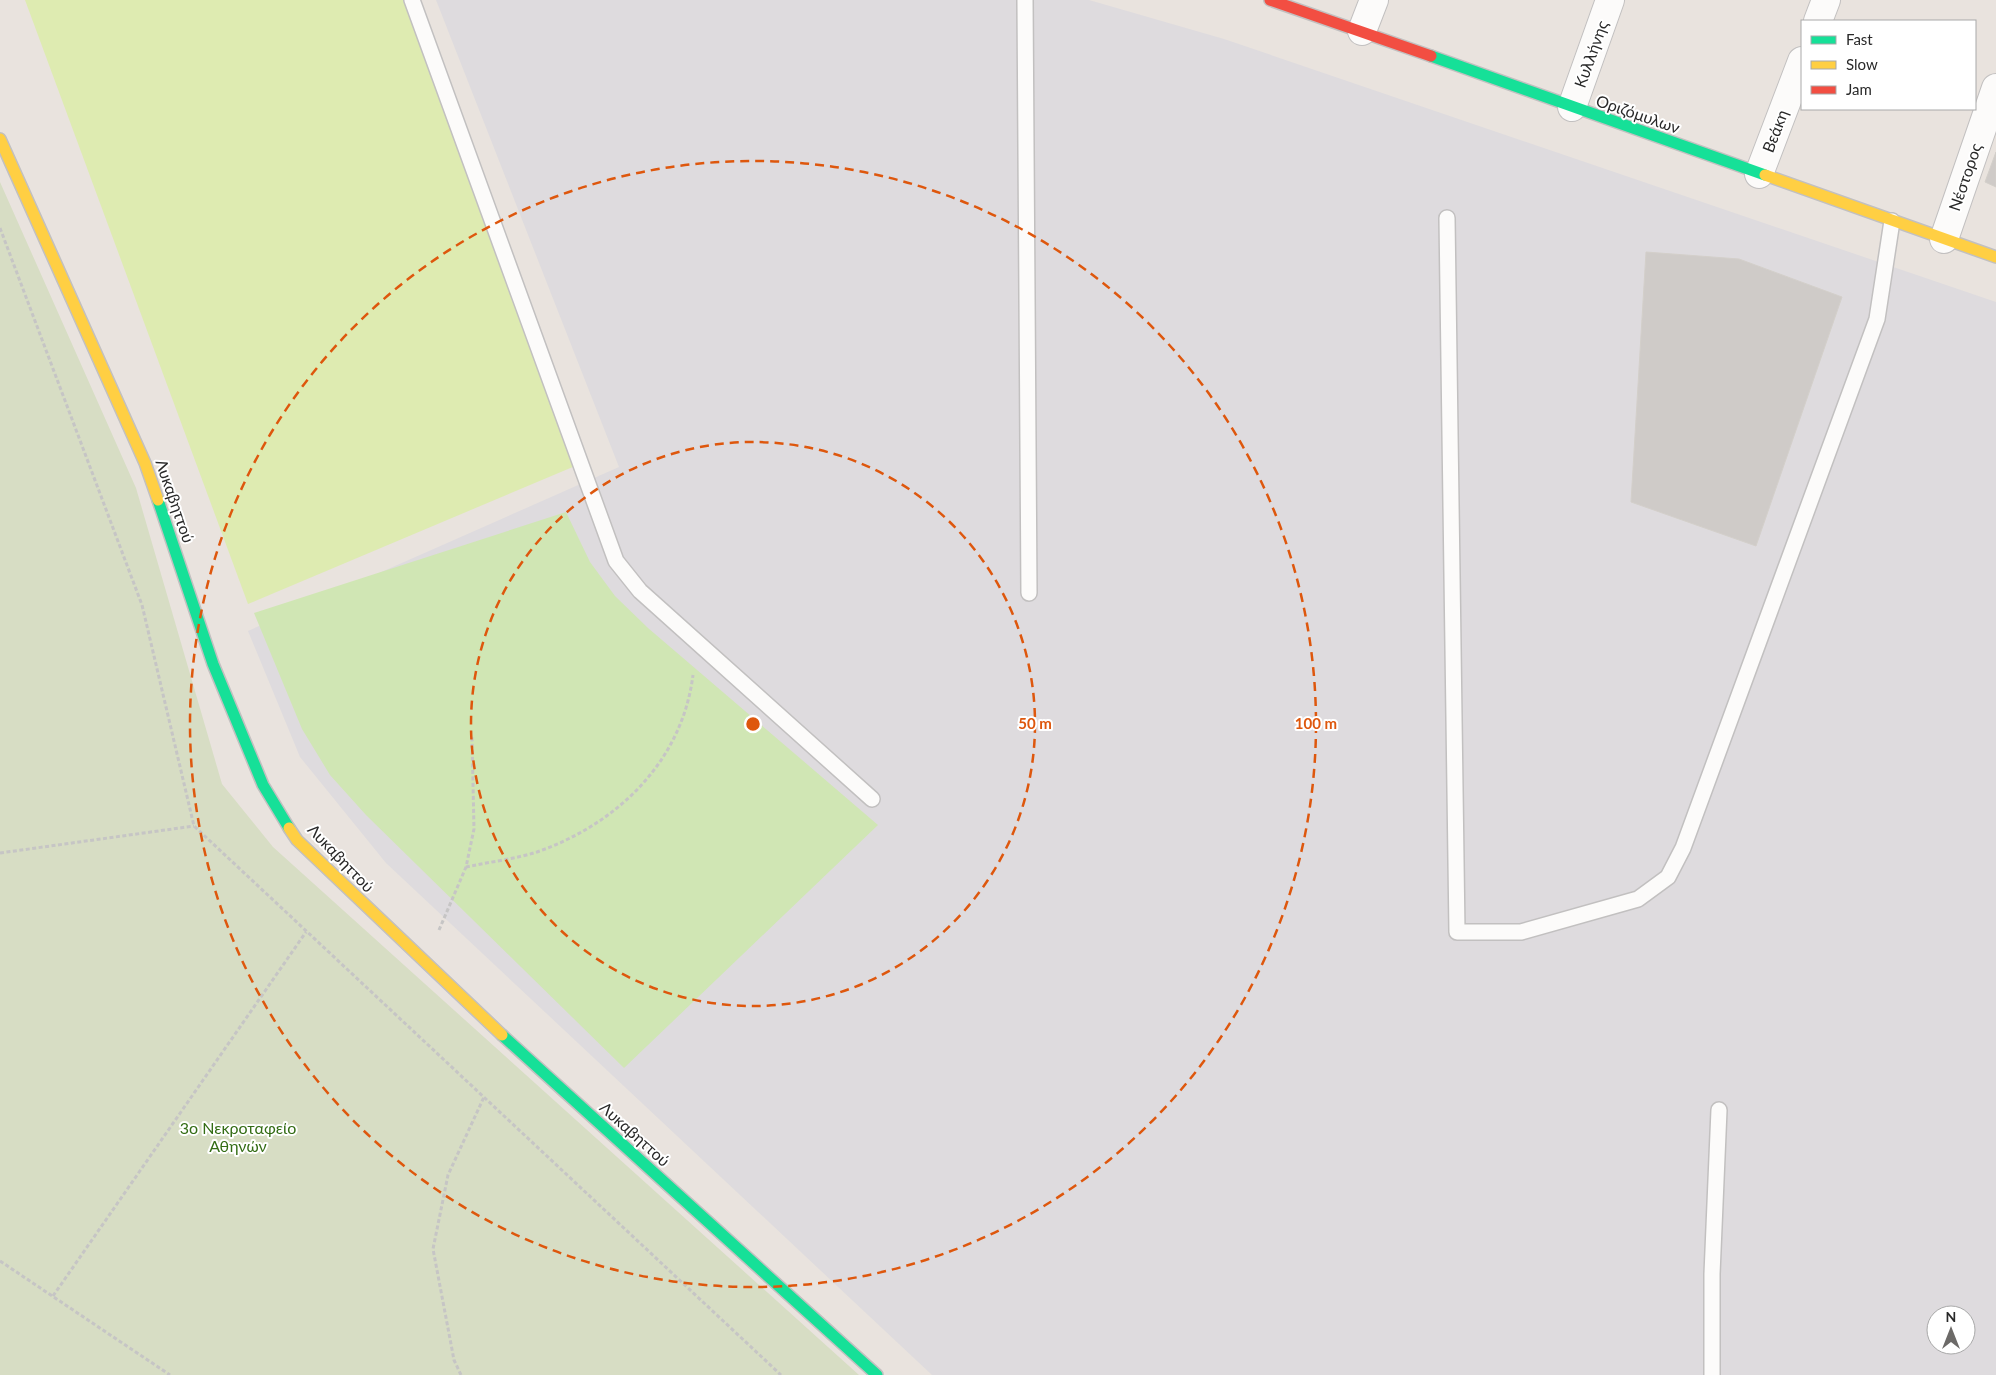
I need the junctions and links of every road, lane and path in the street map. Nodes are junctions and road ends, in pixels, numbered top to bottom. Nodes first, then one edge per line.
1 (412, 0) edge
2 (1025, 0) edge
3 (1270, 0) edge
4 (1374, 0) edge
5 (1610, 0) edge
6 (1826, 0) edge
7 (1818, 20) edge
8 (1362, 31) junction
9 (1801, 64) edge
10 (1996, 88) edge
11 (1572, 108) junction
12 (0, 139) edge
13 (1759, 174) junction
14 (1447, 218) dead end
15 (1892, 220) junction
16 (1944, 239) junction
17 (1996, 257) edge
18 (1028, 593) dead end
19 (697, 642) junction
20 (472, 737) dead end
21 (872, 799) dead end
22 (194, 826) dead end
23 (0, 853) edge
24 (466, 867) junction
25 (306, 932) dead end
26 (423, 962) junction
27 (484, 1097) dead end
28 (1719, 1110) dead end
29 (0, 1261) edge
30 (53, 1296) junction
31 (170, 1375) edge
32 (461, 1375) edge
33 (877, 1375) edge
34 (1712, 1375) edge

1 - 19 lane
2 - 18 lane
3 - 8 street, Οριζόμυλων
4 - 8 street
5 - 11 street, Κυλλήνης
6 - 7 street
8 - 11 street, Οριζόμυλων
9 - 13 street, Βεάκη
10 - 16 street, Νέστορος
11 - 13 street, Οριζόμυλων
12 - 26 street, Λυκαβηττού
13 - 15 street, Οριζόμυλων
14 - 15 lane
15 - 16 street, Οριζόμυλων
16 - 17 street, Οριζόμυλων
19 - 21 lane
19 - 24 path
20 - 24 path
22 - 23 path
24 - 26 path
25 - 30 path
26 - 33 street, Λυκαβηττού
27 - 32 path
28 - 34 lane
29 - 30 path
30 - 31 path

